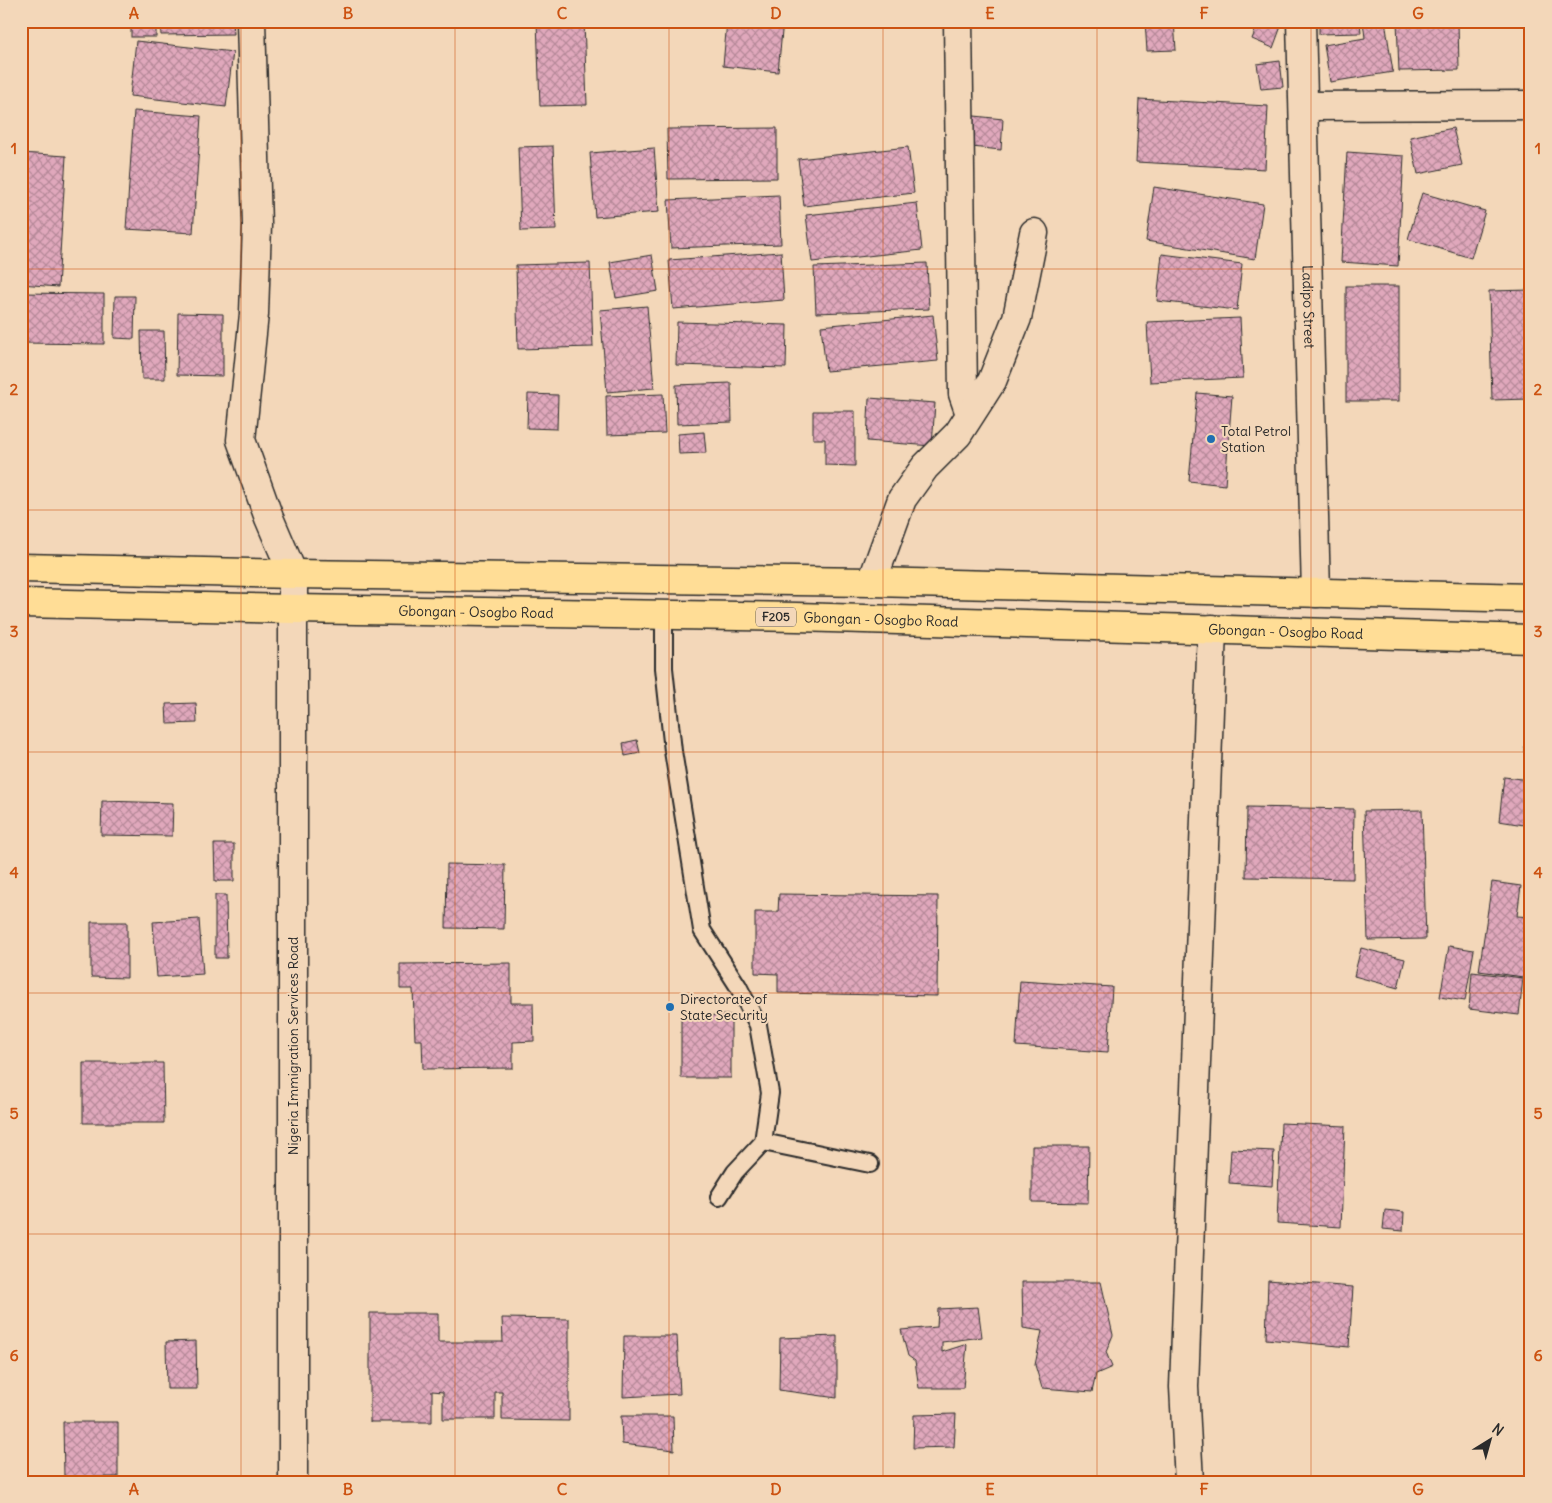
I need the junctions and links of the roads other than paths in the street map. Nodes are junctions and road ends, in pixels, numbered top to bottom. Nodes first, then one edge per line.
1 (251, 21) edge
2 (958, 21) edge
3 (1301, 21) edge
4 (1531, 105) edge
5 (1304, 106) junction
6 (1034, 233) dead end
7 (970, 414) junction
8 (21, 568) edge
9 (293, 574) junction
10 (872, 582) junction
11 (1316, 593) junction
12 (1531, 598) edge
13 (21, 603) edge
14 (293, 609) junction
15 (664, 615) junction
16 (1212, 629) junction
17 (1531, 639) edge
18 (763, 1142) junction
19 (870, 1164) dead end
20 (720, 1197) dead end
21 (293, 1482) edge
22 (1189, 1482) edge

1 - 9 street
2 - 7 street
3 - 5 street, Ladipo Street
4 - 5 street
5 - 11 street, Ladipo Street
6 - 7 street
7 - 10 street
8 - 9 main road
9 - 10 main road
9 - 14 street, Nigeria Immigration Services Road
10 - 11 main road
11 - 12 main road
13 - 14 main road, Gbongan - Osogbo Road / F205
14 - 15 main road, Gbongan - Osogbo Road / F205
14 - 21 street, Nigeria Immigration Services Road
15 - 16 main road, Gbongan - Osogbo Road / F205
15 - 18 lane
16 - 17 main road, Gbongan - Osogbo Road / F205
16 - 22 street
18 - 19 lane
18 - 20 lane

